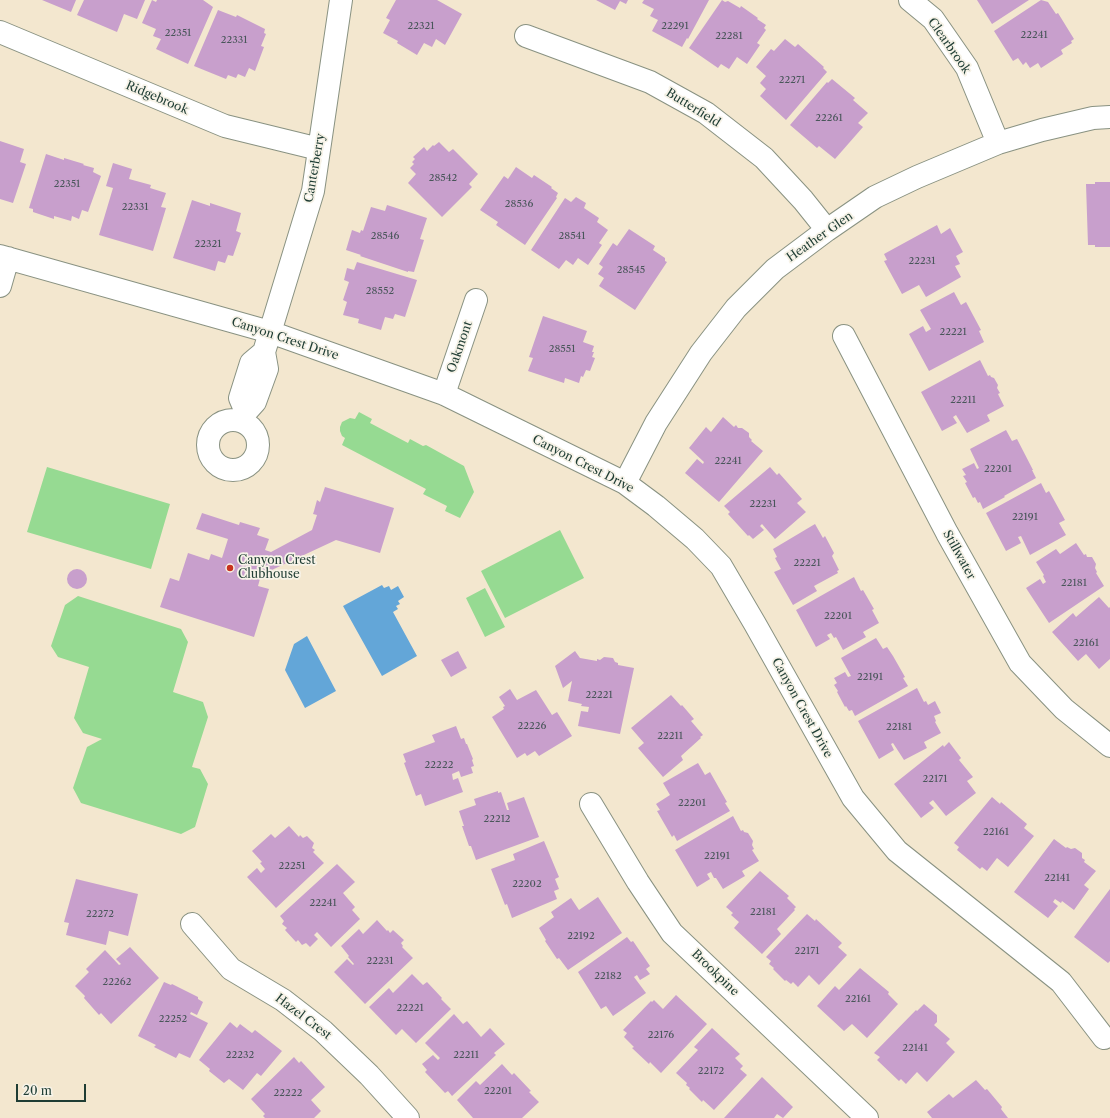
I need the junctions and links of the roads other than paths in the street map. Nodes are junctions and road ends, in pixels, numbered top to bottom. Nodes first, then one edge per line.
1 (341, 0) edge
2 (910, 0) edge
3 (0, 32) edge
4 (526, 36) dead end
5 (1110, 117) edge
6 (998, 143) junction
7 (319, 149) junction
8 (827, 230) junction
9 (4, 257) edge
10 (0, 286) edge
11 (476, 300) dead end
12 (844, 336) dead end
13 (267, 342) junction
14 (444, 394) junction
15 (244, 416) dead end
16 (625, 483) junction
17 (1110, 746) edge
18 (591, 804) dead end
19 (192, 924) dead end
20 (1104, 1038) dead end
21 (408, 1118) edge
22 (867, 1118) edge

1 - 7 street, Canterberry
2 - 6 street, Clearbrook
3 - 7 street, Ridgebrook
4 - 8 street, Butterfield
5 - 6 street, Heather Glen
6 - 8 street, Heather Glen
7 - 13 street, Canterberry
8 - 16 street, Heather Glen
9 - 10 street
9 - 13 street, Canyon Crest Drive
11 - 14 street, Oakmont
12 - 17 street, Stillwater
13 - 14 street, Canyon Crest Drive
13 - 15 street
14 - 16 street, Canyon Crest Drive
16 - 20 street, Canyon Crest Drive
18 - 22 street, Brookpine
19 - 21 street, Hazel Crest

